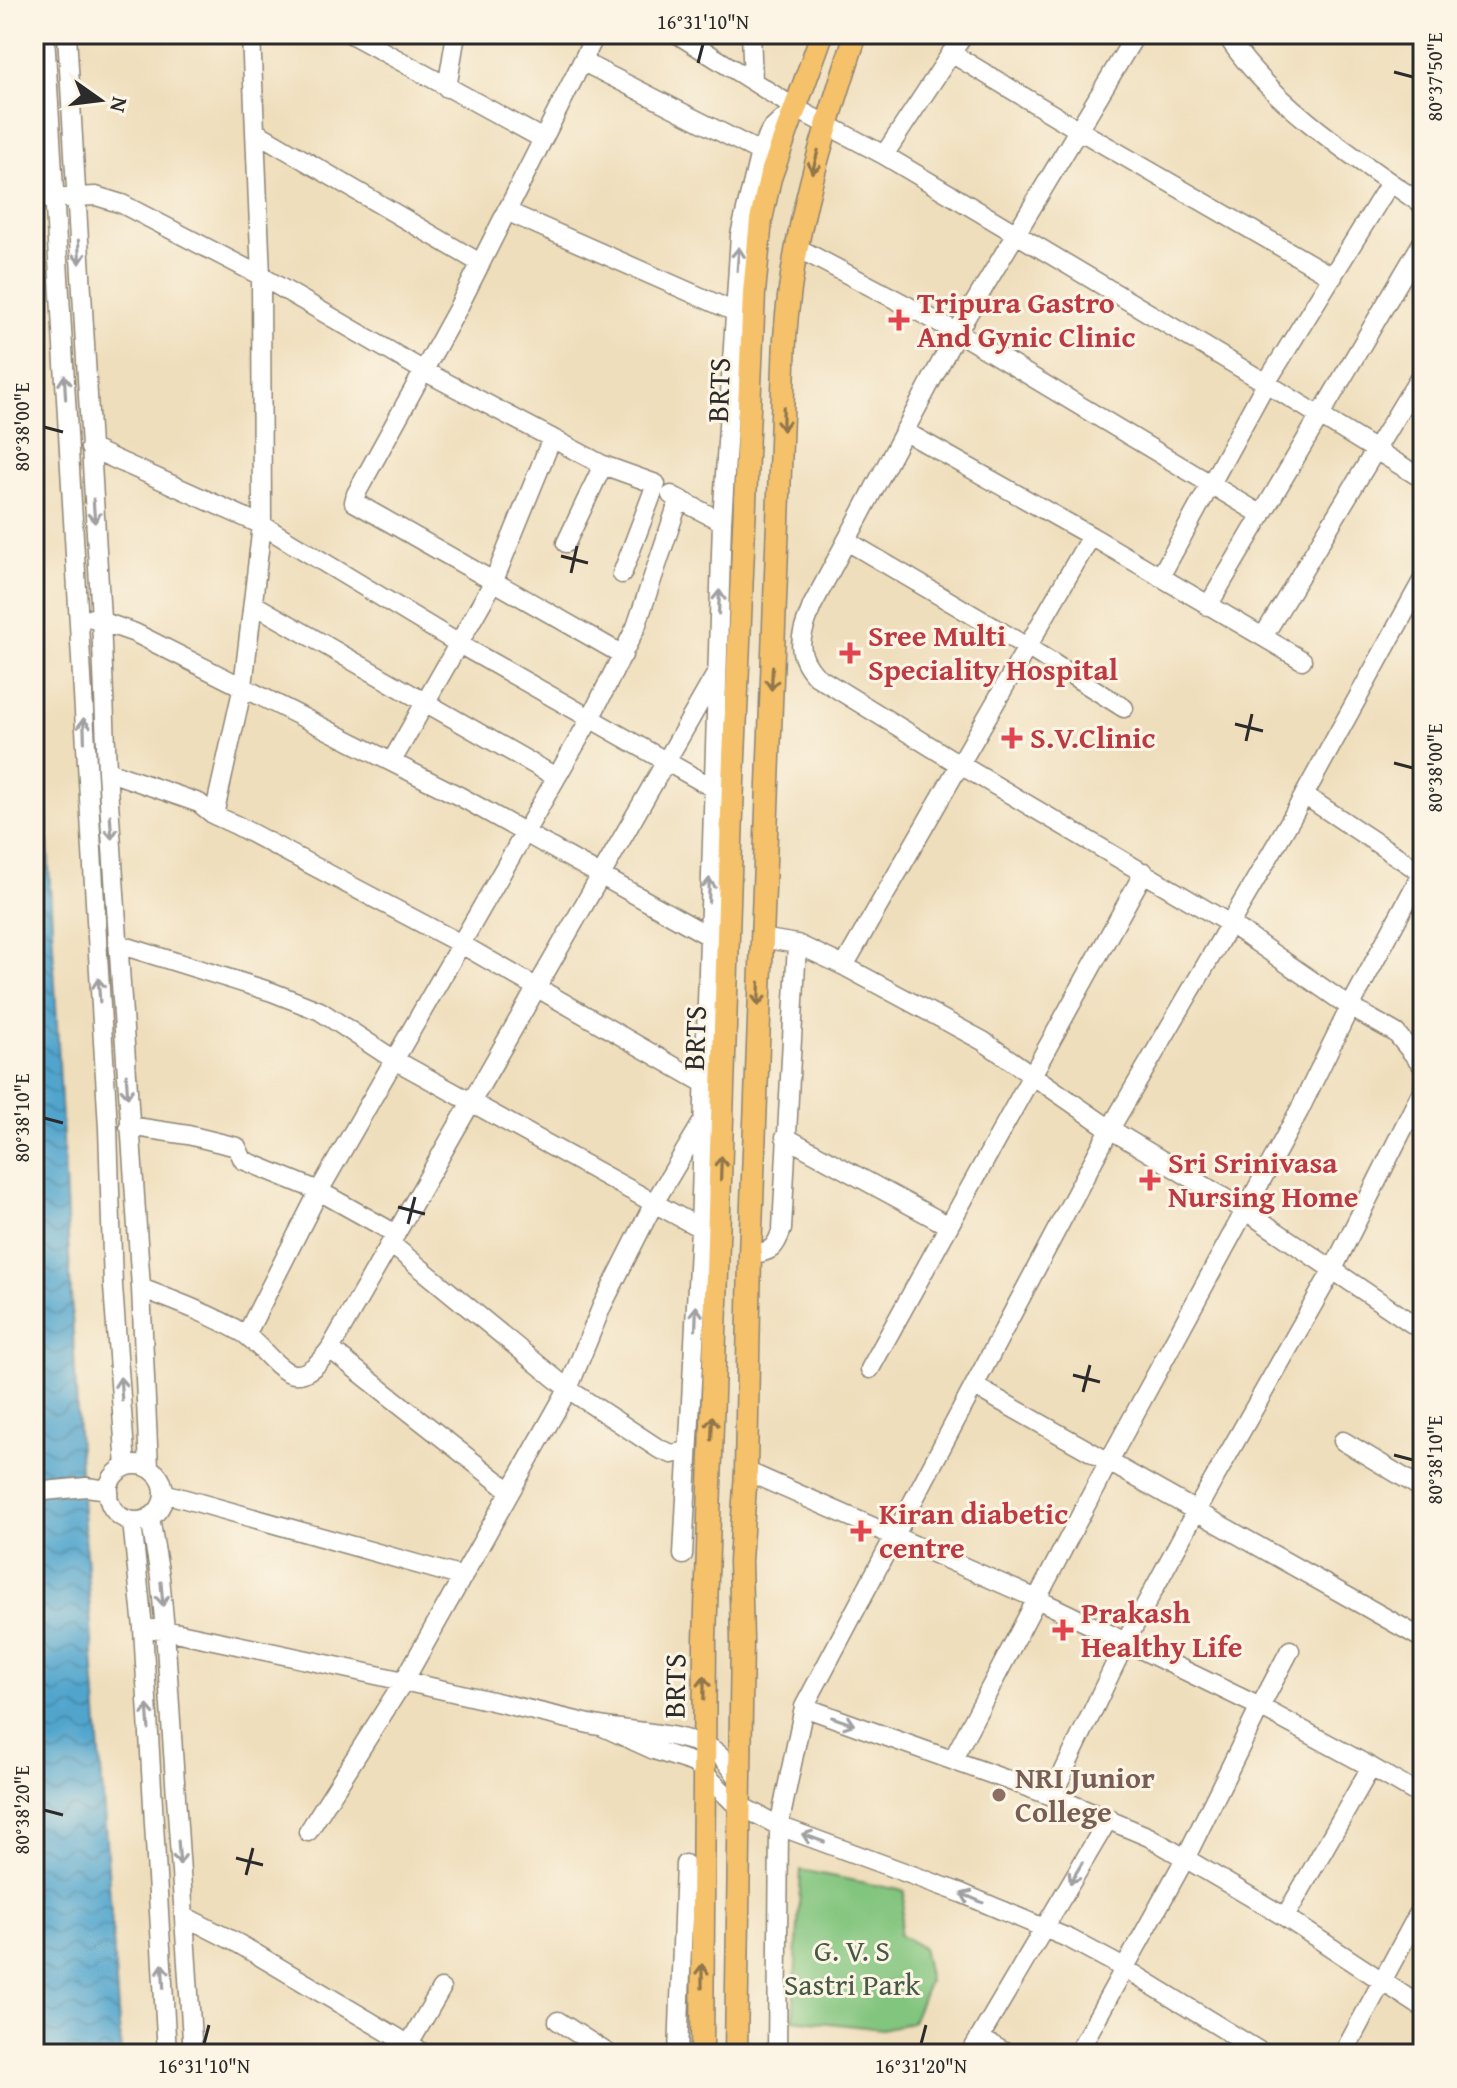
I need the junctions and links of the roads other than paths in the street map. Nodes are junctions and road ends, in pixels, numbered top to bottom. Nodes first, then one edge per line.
1 (45, 34) edge
2 (67, 34) edge
3 (251, 34) edge
4 (351, 34) edge
5 (456, 34) edge
6 (596, 34) edge
7 (677, 34) edge
8 (751, 34) edge
9 (822, 34) edge
10 (856, 34) edge
11 (964, 34) edge
12 (1136, 34) edge
13 (1226, 34) edge
14 (951, 53) junction
15 (583, 62) junction
16 (753, 80) junction
17 (447, 88) junction
18 (795, 108) junction
19 (827, 126) junction
20 (1077, 129) junction
21 (41, 131) edge
22 (256, 132) junction
23 (543, 139) junction
24 (760, 152) junction
25 (884, 155) junction
26 (1390, 183) junction
27 (76, 195) junction
28 (54, 197) junction
29 (34, 199) edge
30 (1423, 205) edge
31 (506, 211) junction
32 (1016, 234) junction
33 (1423, 241) edge
34 (796, 247) junction
35 (480, 263) junction
36 (261, 276) junction
37 (1333, 277) junction
38 (735, 312) junction
39 (957, 332) junction
40 (424, 371) junction
41 (1423, 371) edge
42 (1266, 383) junction
43 (1321, 416) junction
44 (904, 431) junction
45 (552, 438) junction
46 (90, 448) junction
47 (1374, 451) junction
48 (603, 465) junction
49 (1423, 479) edge
50 (656, 484) junction
51 (1210, 484) junction
52 (679, 500) junction
53 (1262, 515) junction
54 (722, 522) junction
55 (262, 525) junction
56 (1091, 536) junction
57 (847, 541) junction
58 (566, 543) dead end
59 (622, 574) dead end
60 (1160, 577) junction
61 (1423, 579) edge
62 (493, 583) junction
63 (255, 605) junction
64 (1208, 606) junction
65 (79, 615) junction
66 (101, 619) junction
67 (1263, 637) junction
68 (459, 644) junction
69 (1027, 647) junction
70 (623, 655) junction
71 (1302, 660) dead end
72 (717, 672) junction
73 (243, 686) junction
74 (425, 701) junction
75 (1124, 708) dead end
76 (590, 719) junction
77 (392, 761) junction
78 (666, 762) junction
79 (959, 764) junction
80 (107, 771) junction
81 (556, 777) junction
82 (713, 788) junction
83 (1304, 795) junction
84 (214, 815) junction
85 (524, 833) junction
86 (1144, 872) junction
87 (1422, 872) edge
88 (599, 875) junction
89 (1230, 924) junction
90 (707, 935) junction
91 (761, 938) junction
92 (118, 944) junction
93 (461, 944) junction
94 (797, 944) junction
95 (844, 966) junction
96 (535, 987) junction
97 (1350, 1007) junction
98 (393, 1059) junction
99 (1423, 1066) edge
100 (1033, 1074) junction
101 (705, 1084) junction
102 (1423, 1089) edge
103 (471, 1101) junction
104 (702, 1122) junction
105 (129, 1126) junction
106 (1110, 1129) junction
107 (785, 1137) junction
108 (319, 1191) junction
109 (654, 1203) junction
110 (1246, 1211) junction
111 (949, 1226) junction
112 (700, 1228) junction
113 (394, 1239) junction
114 (750, 1255) junction
115 (1332, 1271) junction
116 (141, 1288) junction
117 (1423, 1331) edge
118 (246, 1335) junction
119 (330, 1349) junction
120 (870, 1369) dead end
121 (974, 1386) junction
122 (568, 1389) junction
123 (1343, 1441) dead end
124 (687, 1451) junction
125 (1109, 1461) junction
126 (126, 1467) junction
127 (149, 1468) junction
128 (746, 1471) junction
129 (1423, 1489) edge
130 (109, 1490) junction
131 (510, 1491) junction
132 (34, 1492) edge
133 (164, 1493) junction
134 (1197, 1509) junction
135 (141, 1519) junction
136 (895, 1535) junction
137 (683, 1555) dead end
138 (463, 1577) junction
139 (1037, 1599) junction
140 (143, 1628) junction
141 (165, 1630) junction
142 (1423, 1639) edge
143 (1126, 1641) junction
144 (1290, 1650) dead end
145 (405, 1679) junction
146 (804, 1707) junction
147 (1260, 1707) junction
148 (603, 1727) junction
149 (704, 1746) junction
150 (953, 1759) junction
151 (1371, 1767) junction
152 (704, 1771) junction
153 (739, 1779) junction
154 (1052, 1796) junction
155 (1423, 1797) edge
156 (739, 1806) junction
157 (1109, 1818) junction
158 (779, 1826) junction
159 (308, 1832) dead end
160 (1186, 1857) junction
161 (685, 1864) dead end
162 (1423, 1905) edge
163 (184, 1916) junction
164 (1285, 1917) junction
165 (1044, 1927) junction
166 (1124, 1968) junction
167 (1381, 1981) junction
168 (441, 1989) dead end
169 (1423, 2008) edge
170 (558, 2021) dead end
171 (166, 2033) junction
172 (975, 2046) edge
173 (198, 2051) edge
174 (413, 2051) edge
175 (167, 2054) edge
176 (609, 2054) edge
177 (678, 2054) edge
178 (702, 2054) edge
179 (736, 2054) edge
180 (777, 2054) edge
181 (1008, 2054) edge
182 (1077, 2054) edge
183 (1264, 2054) edge
184 (1343, 2054) edge

1 - 21 street
2 - 27 street
3 - 22 street
4 - 17 street
5 - 17 street
6 - 15 street
7 - 16 street
8 - 16 street
9 - 18 main road, BRTS
10 - 19 main road
11 - 14 street
12 - 20 street
13 - 26 street
14 - 20 street
14 - 25 street
15 - 23 street
15 - 24 street
16 - 18 street
17 - 23 street
18 - 19 street
18 - 24 street
149 -> 18 main road, BRTS
19 - 25 street
19 -> 34 main road
20 - 32 street
20 - 37 street
21 - 28 street
22 - 35 street
22 - 36 street
23 - 31 street
38 -> 24 street
25 - 32 street
26 - 30 street
26 - 37 street
27 - 28 street
27 - 36 street
27 -> 46 street
28 - 29 street
65 -> 28 street
31 - 35 street
31 - 38 street
32 - 39 street
32 - 42 street
33 - 43 street
34 - 39 street
34 -> 91 main road
35 - 40 street
36 - 40 street
36 - 55 street
37 - 42 street
38 - 54 street
39 - 44 street
39 - 51 street
40 - 45 street
40 - 62 street
41 - 47 street
42 - 43 street
42 - 51 street
43 - 47 street
43 - 53 street
44 - 56 street
44 - 57 street
45 - 48 street
45 - 62 street
46 - 55 street
46 -> 66 street
47 - 49 street
47 - 67 street
48 - 50 street
48 - 58 street
50 - 52 street
50 - 59 street
51 - 53 street
51 - 60 street
52 - 54 street
52 - 70 street
53 - 64 street
72 -> 54 street
55 - 63 street
55 - 68 street
56 - 60 street
56 - 69 street
57 - 69 street
57 - 79 street
60 - 64 street
61 - 83 street
62 - 68 street
62 - 70 street
63 - 73 street
63 - 74 street
64 - 67 street
65 - 66 street
126 -> 65 street
66 - 73 street
66 - 80 street
67 - 71 street
68 - 74 street
68 - 76 street
69 - 75 street
69 - 79 street
70 - 76 street
72 - 78 street
72 - 82 street
73 - 77 street
73 - 84 street
74 - 77 street
74 - 81 street
76 - 78 street
76 - 81 street
77 - 85 street
78 - 82 street
78 - 88 street
79 - 86 street
79 - 95 street
80 - 84 street
80 -> 92 street
81 - 85 street
90 -> 82 street
83 - 87 street
83 - 89 street
84 - 93 street
85 - 88 street
85 - 93 street
86 - 89 street
86 - 100 street
87 - 97 street
88 - 90 street
88 - 96 street
89 - 97 street
89 - 106 street
90 - 101 street
91 - 94 street
91 -> 114 main road
92 - 98 street
92 -> 105 street
93 - 96 street
93 - 98 street
94 - 95 street
94 - 107 street
95 - 100 street
96 - 101 street
96 - 103 street
97 - 99 street
97 - 110 street
98 - 103 street
98 - 108 street
100 - 106 street
100 - 111 street
101 - 104 street
102 - 115 street
103 - 109 street
103 - 113 street
104 - 109 street
104 - 112 street
105 - 108 street
105 - 116 street
106 - 110 street
106 - 121 street
107 - 111 street
107 - 114 street
108 - 113 street
108 - 118 street
109 - 112 street
109 - 122 street
110 - 115 street
110 - 125 street
111 - 120 street
124 -> 112 street
113 - 119 street
113 - 122 street
114 - 128 main road
115 - 117 street
115 - 134 street
116 - 118 street
116 - 127 street
118 - 119 street
119 - 131 street
121 - 125 street
121 - 136 street
122 - 124 street
122 - 131 street
123 - 129 street
124 - 137 street
125 - 134 street
125 - 139 street
126 - 127 street
126 - 130 street
127 - 133 street
128 - 136 street
128 - 153 main road
130 - 132 street
130 - 135 street
131 - 138 street
133 - 135 street
133 - 138 street
134 - 142 street
134 - 143 street
135 - 140 street
135 -> 141 street
136 - 139 street
136 - 146 street
138 - 145 street
139 - 143 street
139 - 150 street
140 - 141 street
171 -> 140 street
141 - 145 street
141 -> 163 street
143 - 147 street
143 - 154 street
144 - 147 street
145 - 148 street
145 - 159 street
146 -> 150 street
146 - 158 street
147 - 151 street
147 - 160 street
148 - 149 street
148 - 152 street
149 - 152 main road, BRTS
149 - 153 street
150 - 154 street
151 - 155 street
151 - 164 street
152 - 156 street
178 -> 152 main road, BRTS
153 - 156 main road
154 - 157 street
156 - 158 street
156 - 179 main road
157 - 160 street
157 -> 165 street
165 -> 158 street
158 - 180 street
160 - 164 street
160 - 166 street
161 - 177 street
162 - 167 street
163 - 173 street
163 - 174 street
164 - 167 street
165 - 166 street
165 - 172 street
166 - 182 street
166 - 183 street
167 - 169 street
167 - 184 street
168 - 174 street
170 - 176 street
171 - 173 street
171 - 175 street
172 - 181 street

